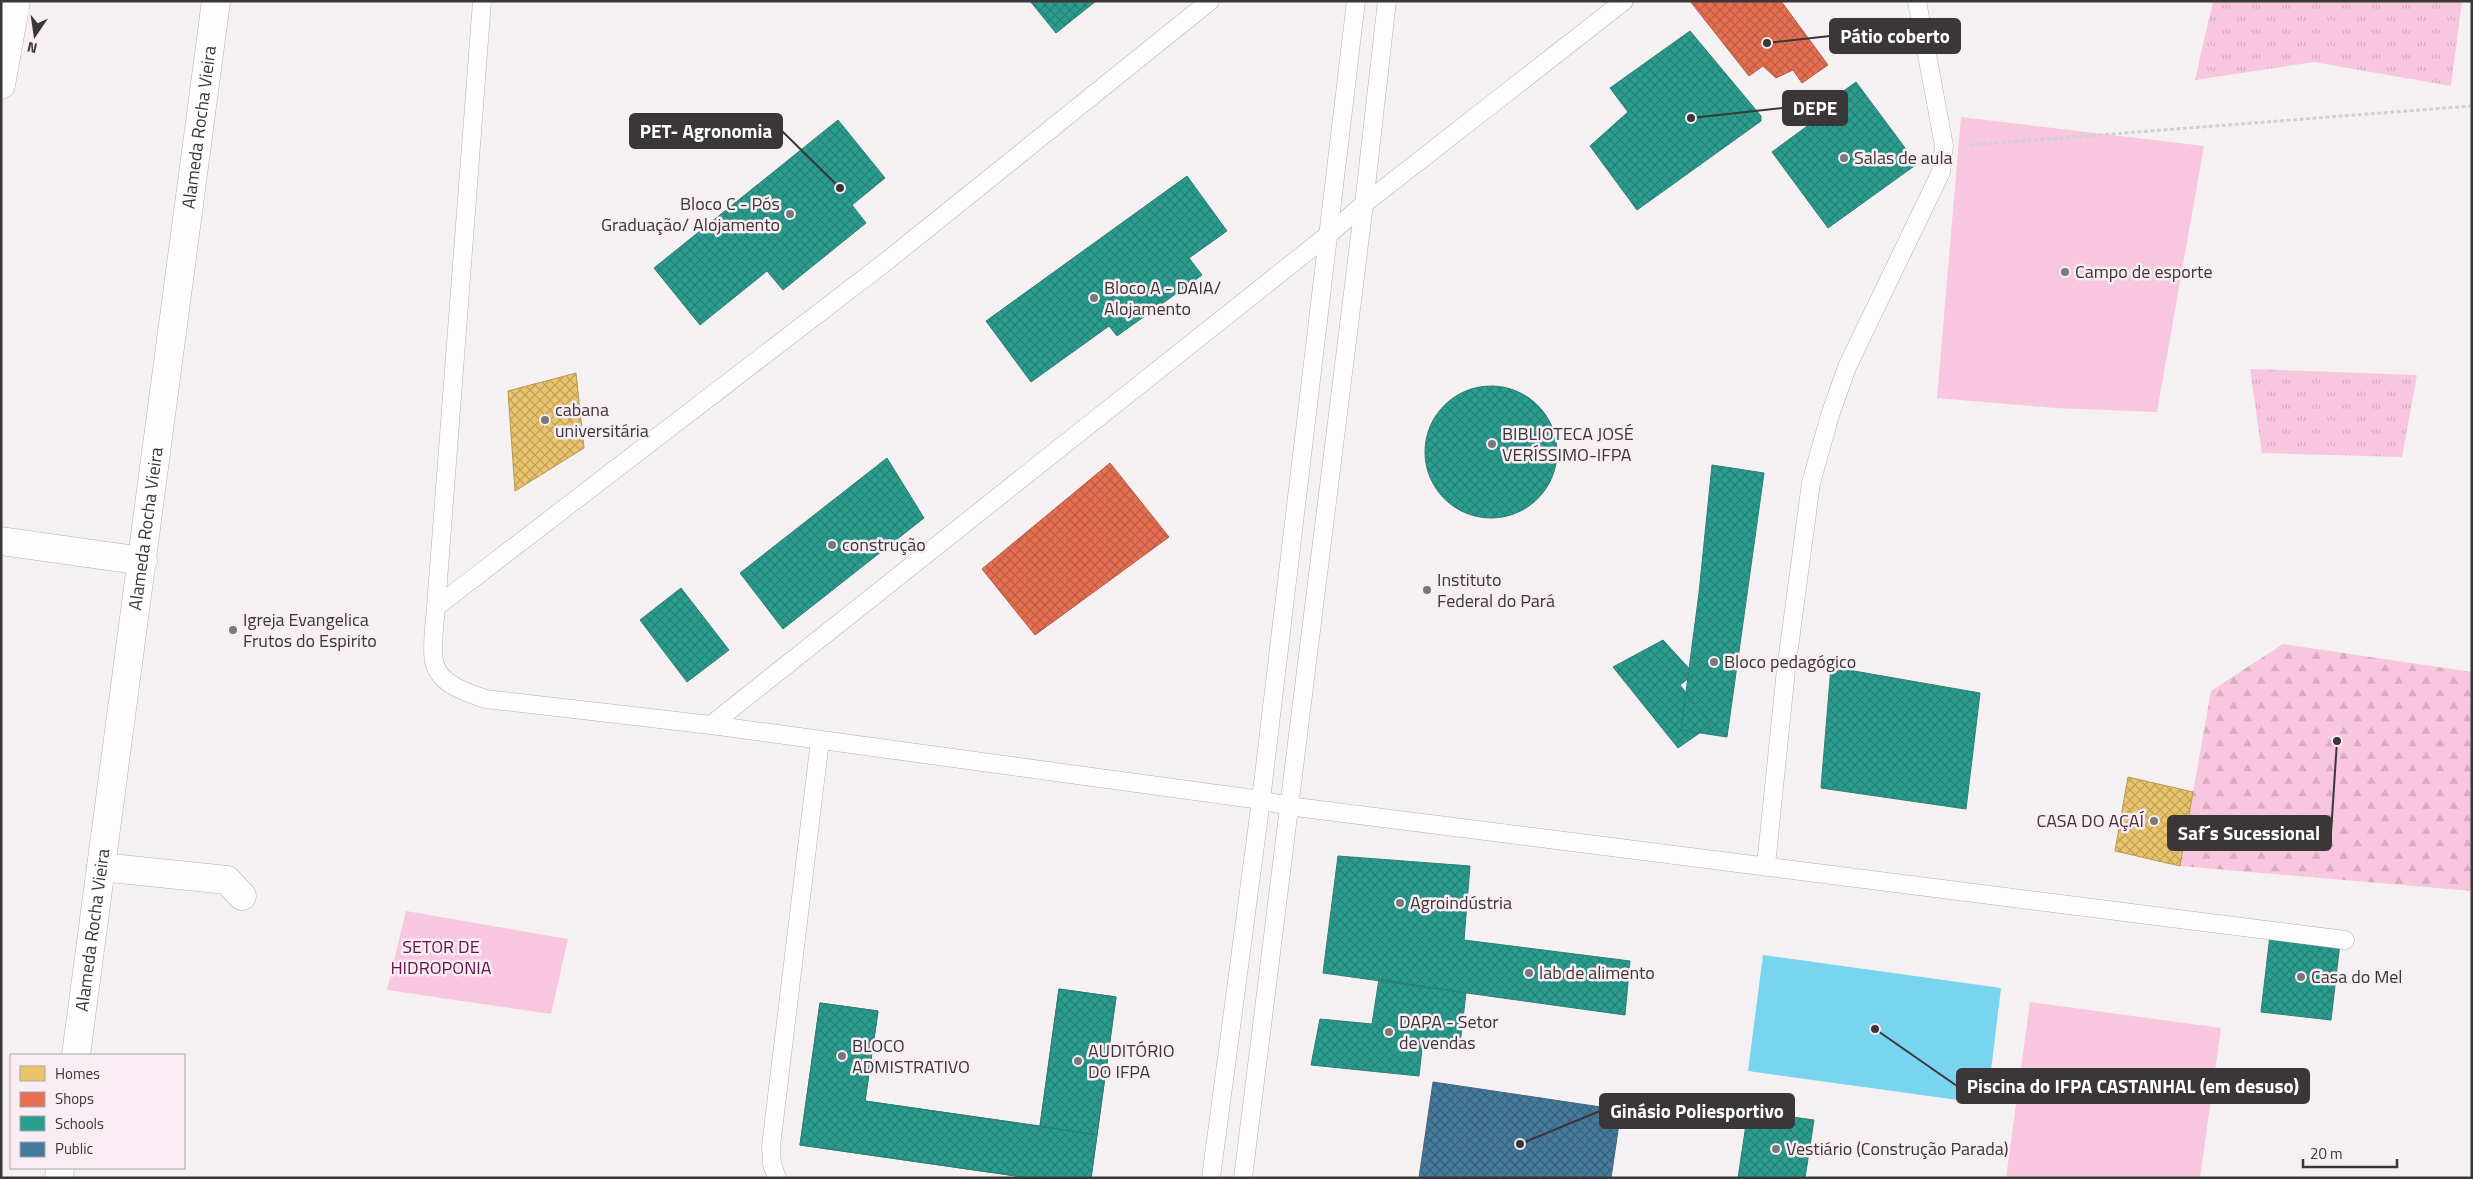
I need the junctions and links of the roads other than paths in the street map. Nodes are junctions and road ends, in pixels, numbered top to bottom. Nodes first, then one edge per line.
1 (16, 1) edge
2 (216, 1) edge
3 (482, 1) edge
4 (1210, 1) edge
5 (1356, 1) edge
6 (1387, 1) edge
7 (1624, 1) edge
8 (1917, 1) edge
9 (1, 85) edge
10 (1364, 204) junction
11 (1328, 235) junction
12 (1, 541) edge
13 (143, 560) junction
14 (436, 606) junction
15 (711, 725) junction
16 (820, 740) junction
17 (1261, 800) junction
18 (1288, 806) junction
19 (1766, 865) junction
20 (101, 867) junction
21 (242, 896) dead end
22 (2345, 940) dead end
23 (76, 1054) edge
24 (777, 1178) edge
25 (1212, 1178) edge
26 (1243, 1178) edge

1 - 9 street
2 - 13 street, Alameda Rocha Vieira
3 - 14 lane
4 - 14 lane
5 - 11 lane
6 - 10 lane
7 - 10 lane
8 - 19 lane
10 - 11 lane
10 - 18 lane
11 - 15 lane
11 - 17 lane
12 - 13 street
13 - 20 street, Alameda Rocha Vieira
14 - 15 lane
15 - 16 lane
16 - 17 lane
16 - 24 lane
17 - 18 lane
17 - 25 lane
18 - 19 lane
18 - 26 lane
19 - 22 lane
20 - 21 street
20 - 23 street, Alameda Rocha Vieira

